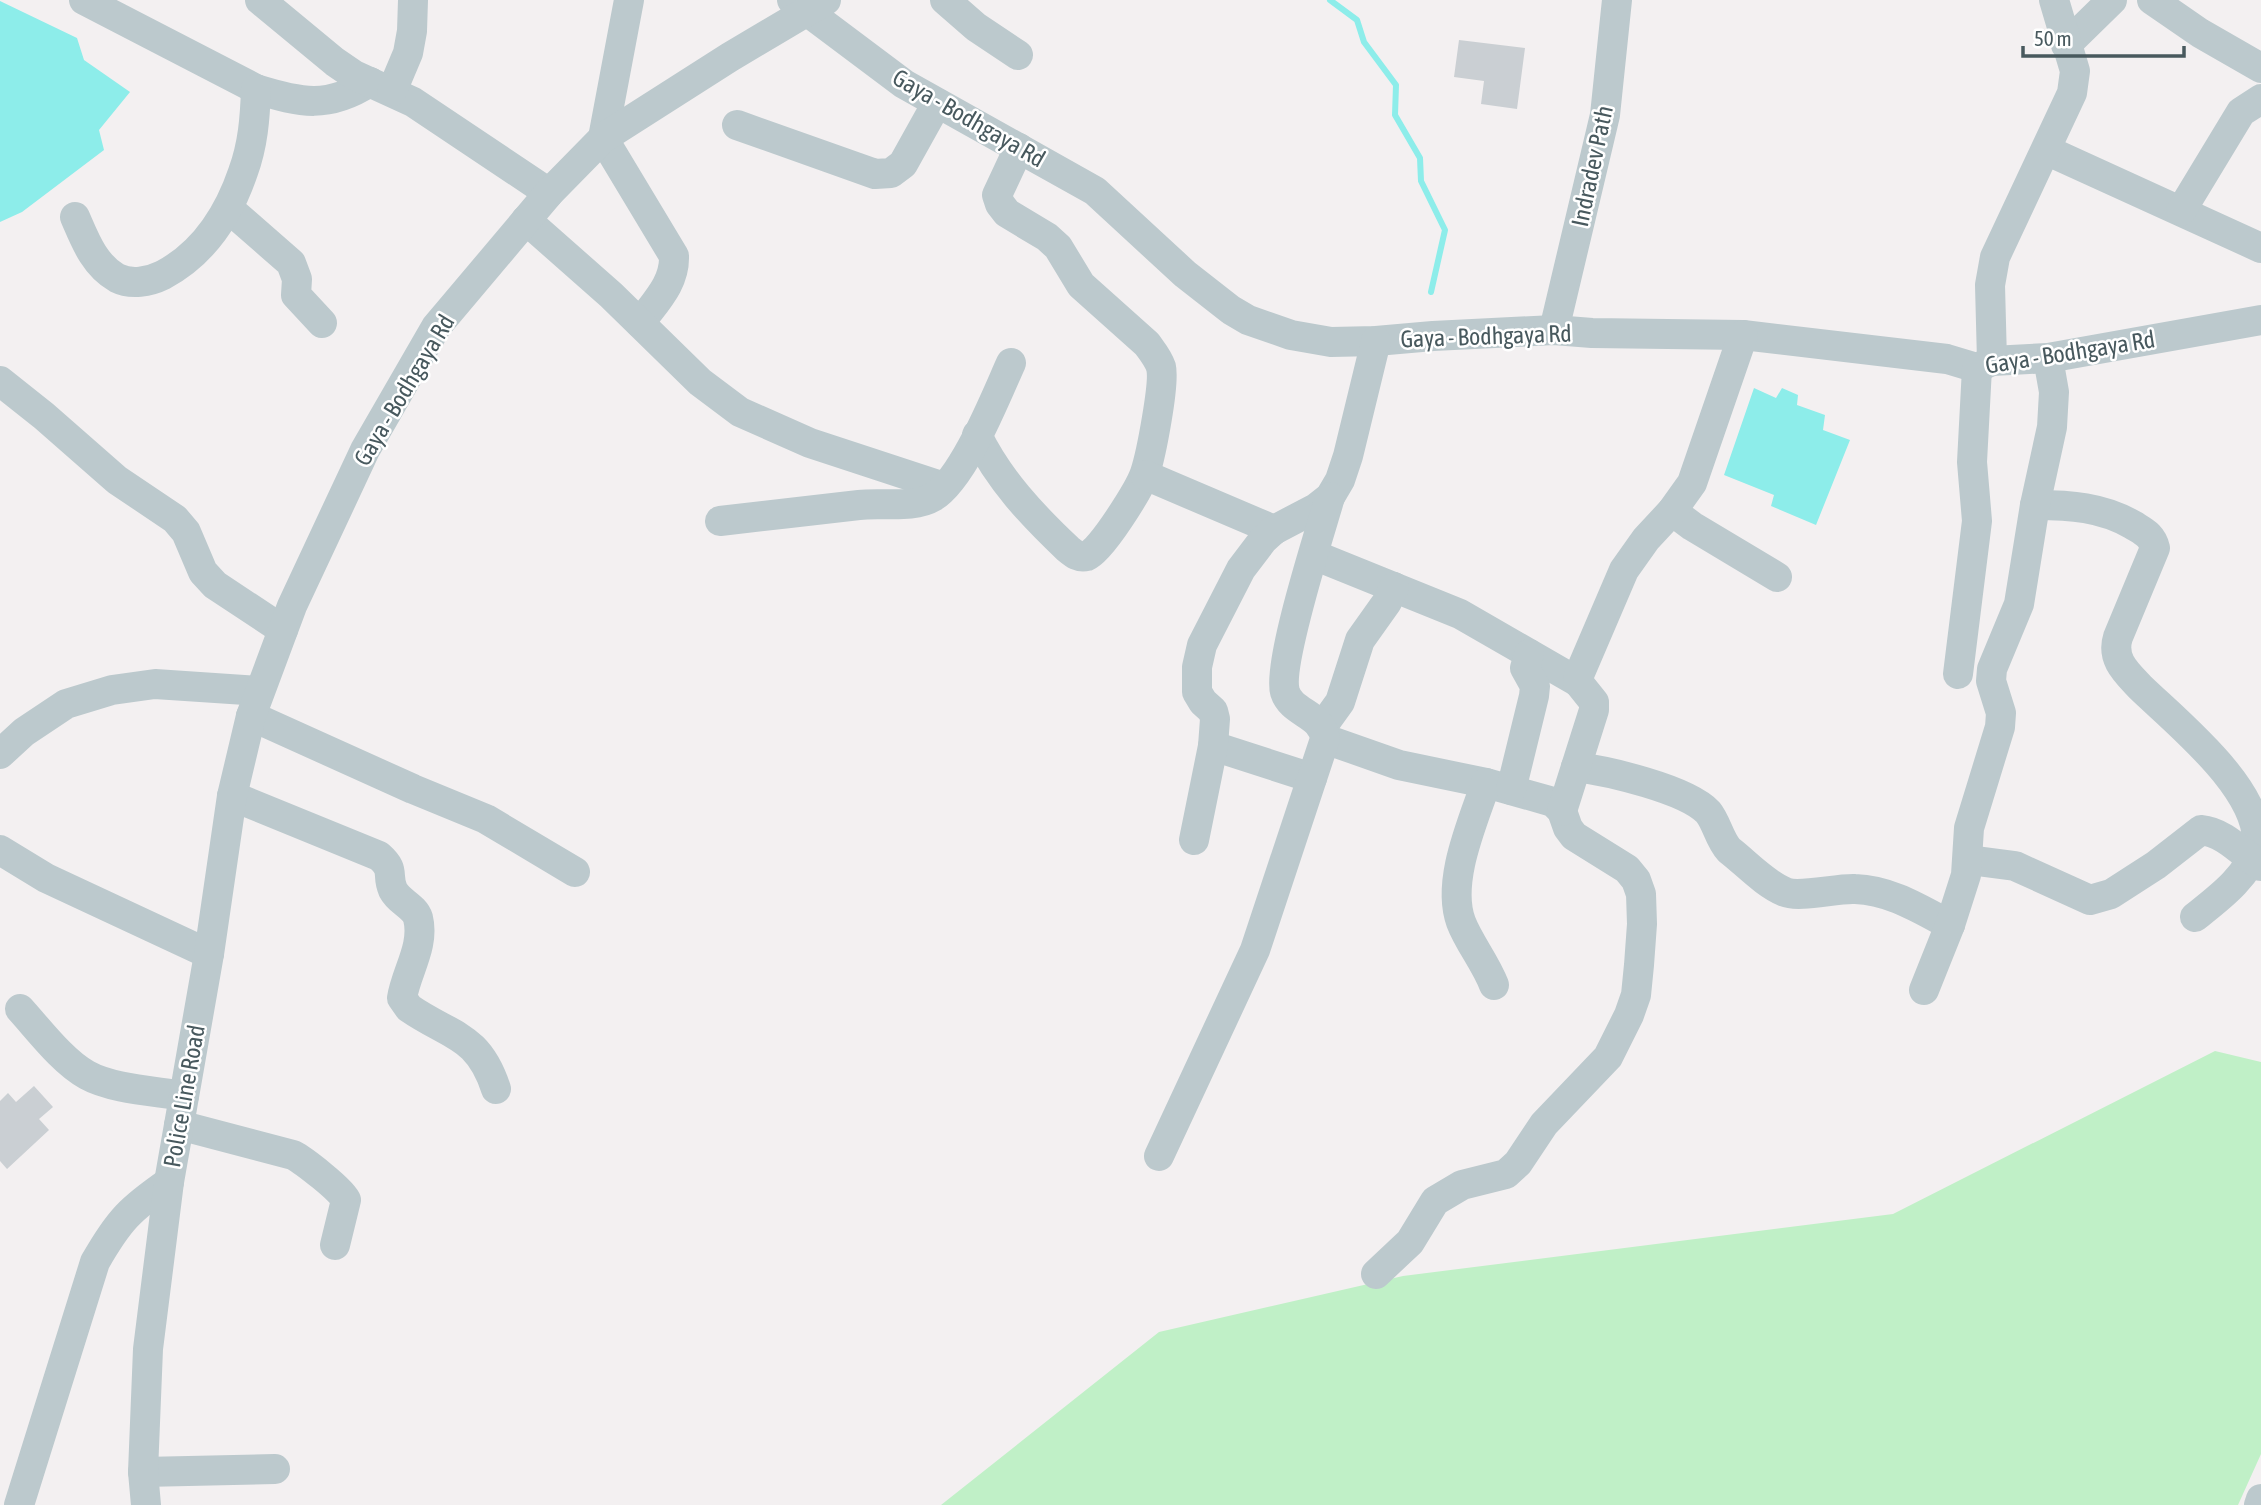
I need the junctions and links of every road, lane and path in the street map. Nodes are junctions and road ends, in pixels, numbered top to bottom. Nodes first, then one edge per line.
1 (84, 0) edge
2 (260, 0) edge
3 (413, 0) edge
4 (629, 0) edge
5 (945, 0) edge
6 (1617, 0) edge
7 (2054, 0) edge
8 (2112, 0) edge
9 (2152, 0) edge
10 (808, 4) edge
11 (2066, 45) junction
12 (1018, 55) dead end
13 (2261, 68) edge
14 (381, 87) junction
15 (256, 89) junction
16 (2261, 99) edge
17 (937, 103) junction
18 (737, 125) dead end
19 (603, 138) junction
20 (1019, 148) junction
21 (2046, 150) junction
22 (549, 193) junction
23 (228, 208) junction
24 (2181, 211) junction
25 (75, 217) dead end
26 (526, 220) junction
27 (2261, 248) edge
28 (2261, 320) edge
29 (322, 323) dead end
30 (640, 323) junction
31 (1554, 330) junction
32 (1743, 335) junction
33 (1376, 341) junction
34 (2048, 358) junction
35 (1011, 363) dead end
36 (1985, 364) junction
37 (0, 382) edge
38 (977, 435) junction
39 (1144, 475) junction
40 (944, 487) junction
41 (1330, 497) junction
42 (2035, 505) junction
43 (1672, 511) junction
44 (720, 521) dead end
45 (1274, 530) junction
46 (1314, 555) junction
47 (1777, 577) dead end
48 (1394, 587) junction
49 (283, 630) junction
50 (1529, 654) junction
51 (1958, 674) dead end
52 (1578, 682) junction
53 (255, 704) junction
54 (1323, 733) junction
55 (1213, 746) junction
56 (0, 754) edge
57 (1576, 767) junction
58 (1312, 778) junction
59 (1499, 786) junction
60 (232, 796) junction
61 (1562, 811) junction
62 (1194, 840) dead end
63 (0, 850) edge
64 (1969, 860) junction
65 (2256, 862) edge
66 (575, 872) dead end
67 (2194, 917) dead end
68 (1950, 925) junction
69 (209, 954) junction
70 (1494, 985) dead end
71 (1924, 990) dead end
72 (20, 1009) dead end
73 (496, 1089) dead end
74 (184, 1096) junction
75 (178, 1125) junction
76 (1159, 1156) dead end
77 (169, 1182) junction
78 (335, 1245) dead end
79 (1376, 1275) dead end
80 (275, 1469) dead end
81 (143, 1472) junction
82 (2261, 1499) edge
83 (19, 1505) edge
84 (146, 1505) edge
85 (2259, 1505) edge

1 - 15 street
2 - 14 street
3 - 14 street
4 - 19 street
5 - 12 street
6 - 31 street, Indradev Path
7 - 11 street
8 - 11 street
9 - 13 street
10 - 17 street, Gaya - Bodhgaya Rd
10 - 19 street, Gaya - Bodhgaya Rd
11 - 21 street
14 - 15 street
14 - 22 street
15 - 23 street
16 - 24 street
17 - 18 street
17 - 20 street, Gaya - Bodhgaya Rd
19 - 22 street, Gaya - Bodhgaya Rd
19 - 30 street
20 - 33 street, Gaya - Bodhgaya Rd
20 - 39 street
21 - 24 street
21 - 36 street
22 - 26 street, Gaya - Bodhgaya Rd
23 - 25 street
23 - 29 street
24 - 27 street
26 - 30 street
26 - 49 street, Gaya - Bodhgaya Rd
28 - 34 street, Gaya - Bodhgaya Rd
30 - 40 street
31 - 32 street, Gaya - Bodhgaya Rd
31 - 33 street, Gaya - Bodhgaya Rd
32 - 36 street, Gaya - Bodhgaya Rd
32 - 43 street
33 - 41 street
34 - 36 street, Gaya - Bodhgaya Rd
34 - 42 street
35 - 38 street
36 - 51 street
37 - 49 street
38 - 39 street
38 - 40 street
39 - 45 street
40 - 44 street
41 - 45 street
41 - 46 street
42 - 64 street
42 - 65 street
43 - 47 street
43 - 52 street
45 - 55 street
46 - 48 street
46 - 54 street
48 - 50 street
48 - 54 street
49 - 53 street, Gaya - Bodhgaya Rd
50 - 52 street
50 - 59 street
52 - 57 street
53 - 56 street
53 - 60 street, Police Line Road
53 - 66 street
54 - 58 street
54 - 59 street
55 - 58 street
55 - 62 street
57 - 61 street
57 - 68 street
58 - 76 street
59 - 61 street
59 - 70 street
60 - 69 street, Police Line Road
60 - 73 street
61 - 79 street
63 - 69 street
64 - 65 street
64 - 68 street
65 - 67 street
68 - 71 street
69 - 74 street, Police Line Road
72 - 74 street
74 - 75 street, Police Line Road
75 - 77 street, Police Line Road
75 - 78 street
77 - 81 street, Police Line Road
77 - 83 street
80 - 81 street
81 - 84 street, Police Line Road
82 - 85 street

